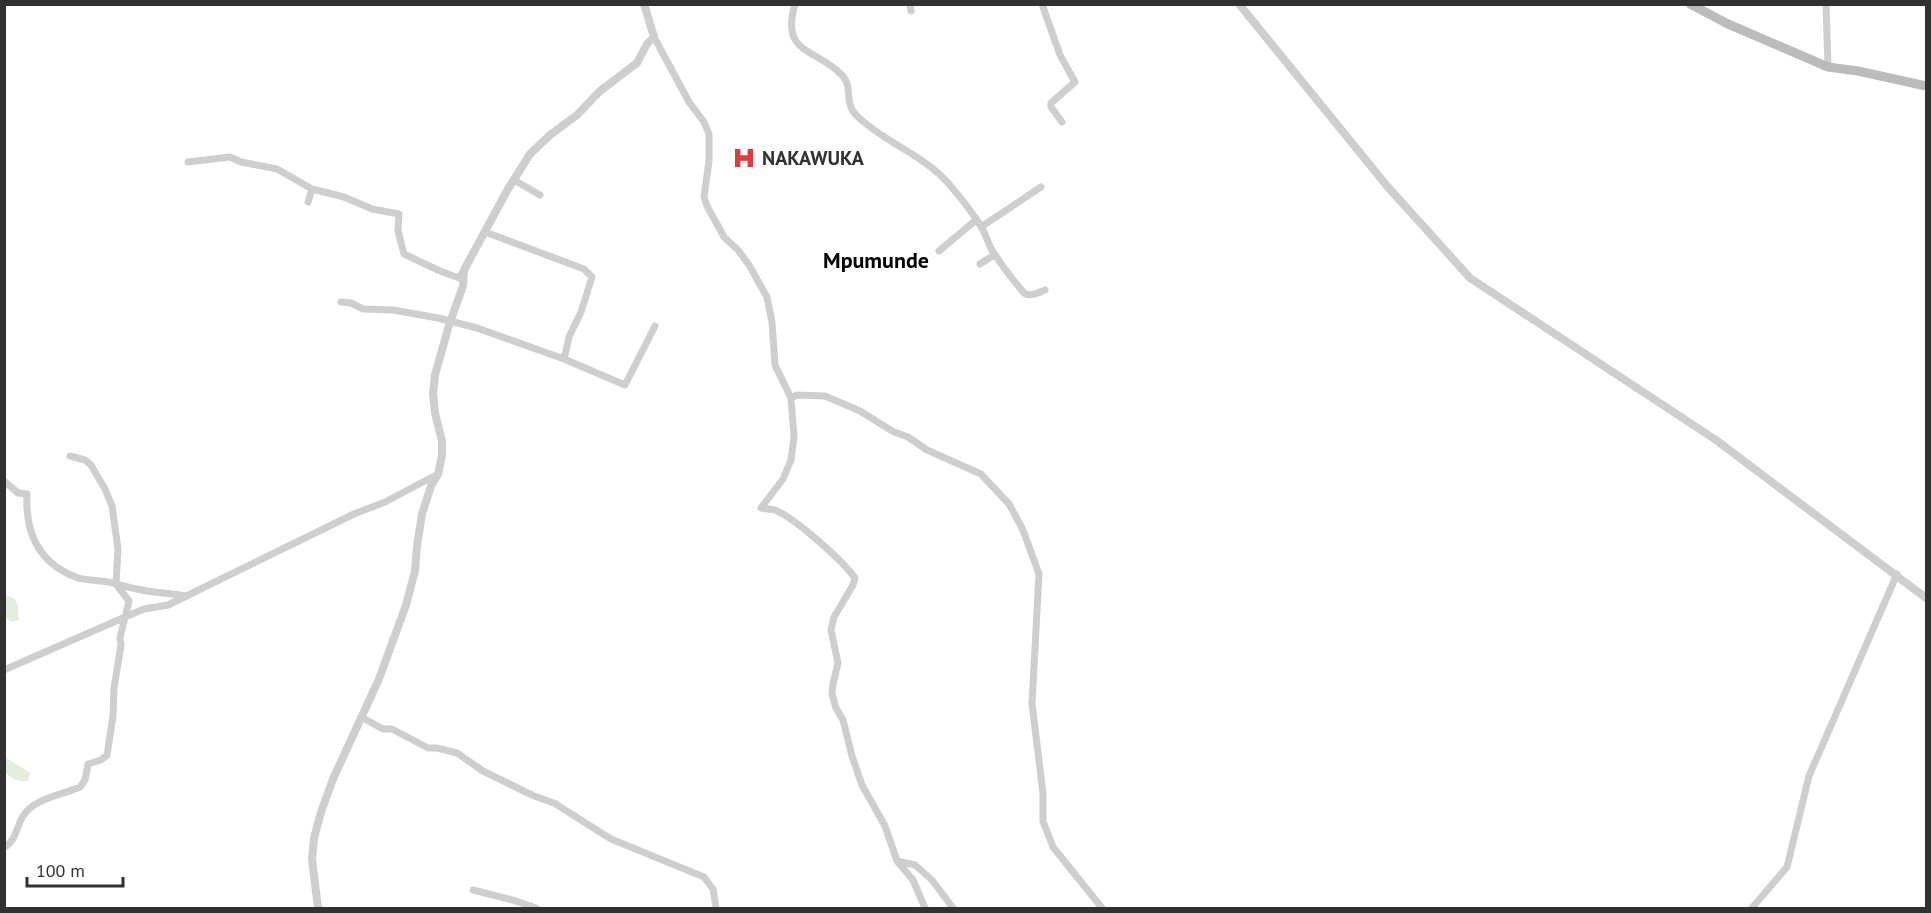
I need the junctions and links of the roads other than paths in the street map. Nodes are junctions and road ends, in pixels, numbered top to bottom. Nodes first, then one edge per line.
1 (644, 4) edge
2 (795, 4) edge
3 (1042, 4) edge
4 (1239, 4) edge
5 (1690, 4) edge
6 (1826, 4) edge
7 (654, 37) junction
8 (1828, 68) junction
9 (1926, 86) edge
10 (1062, 122) dead end
11 (188, 162) dead end
12 (514, 180) junction
13 (1041, 187) dead end
14 (312, 189) junction
15 (540, 195) dead end
16 (308, 202) dead end
17 (976, 220) junction
18 (981, 227) junction
19 (485, 232) junction
20 (939, 251) dead end
21 (994, 255) junction
22 (980, 264) dead end
23 (464, 270) junction
24 (1044, 290) dead end
25 (341, 302) dead end
26 (450, 322) junction
27 (656, 326) dead end
28 (564, 359) junction
29 (791, 398) junction
30 (70, 456) dead end
31 (438, 474) junction
32 (4, 481) edge
33 (1897, 574) junction
34 (116, 584) junction
35 (187, 596) junction
36 (1926, 597) edge
37 (125, 617) junction
38 (4, 670) edge
39 (361, 717) junction
40 (4, 848) edge
41 (897, 861) junction
42 (473, 890) dead end
43 (318, 909) edge
44 (536, 909) edge
45 (716, 909) edge
46 (925, 909) edge
47 (953, 909) edge
48 (1102, 909) edge
49 (1752, 909) edge

1 - 7 street
2 - 17 street
3 - 10 street
4 - 33 street
5 - 8 main road
6 - 8 street
7 - 12 street
7 - 29 street
8 - 9 main road
11 - 14 street
12 - 15 street
12 - 19 street
13 - 18 street
14 - 16 street
14 - 23 street
17 - 18 street
17 - 20 street
18 - 21 street
19 - 23 street
19 - 28 street
21 - 22 street
21 - 24 street
23 - 26 street
25 - 26 street
26 - 28 street
26 - 31 street
27 - 28 street
29 - 41 street
29 - 48 street
30 - 34 street
31 - 35 street
31 - 39 street
32 - 34 street
33 - 36 street
33 - 49 street
34 - 35 street
34 - 37 street
35 - 37 street
37 - 38 street
37 - 40 street
39 - 43 street
39 - 45 street
41 - 46 street
41 - 47 street
42 - 44 street

